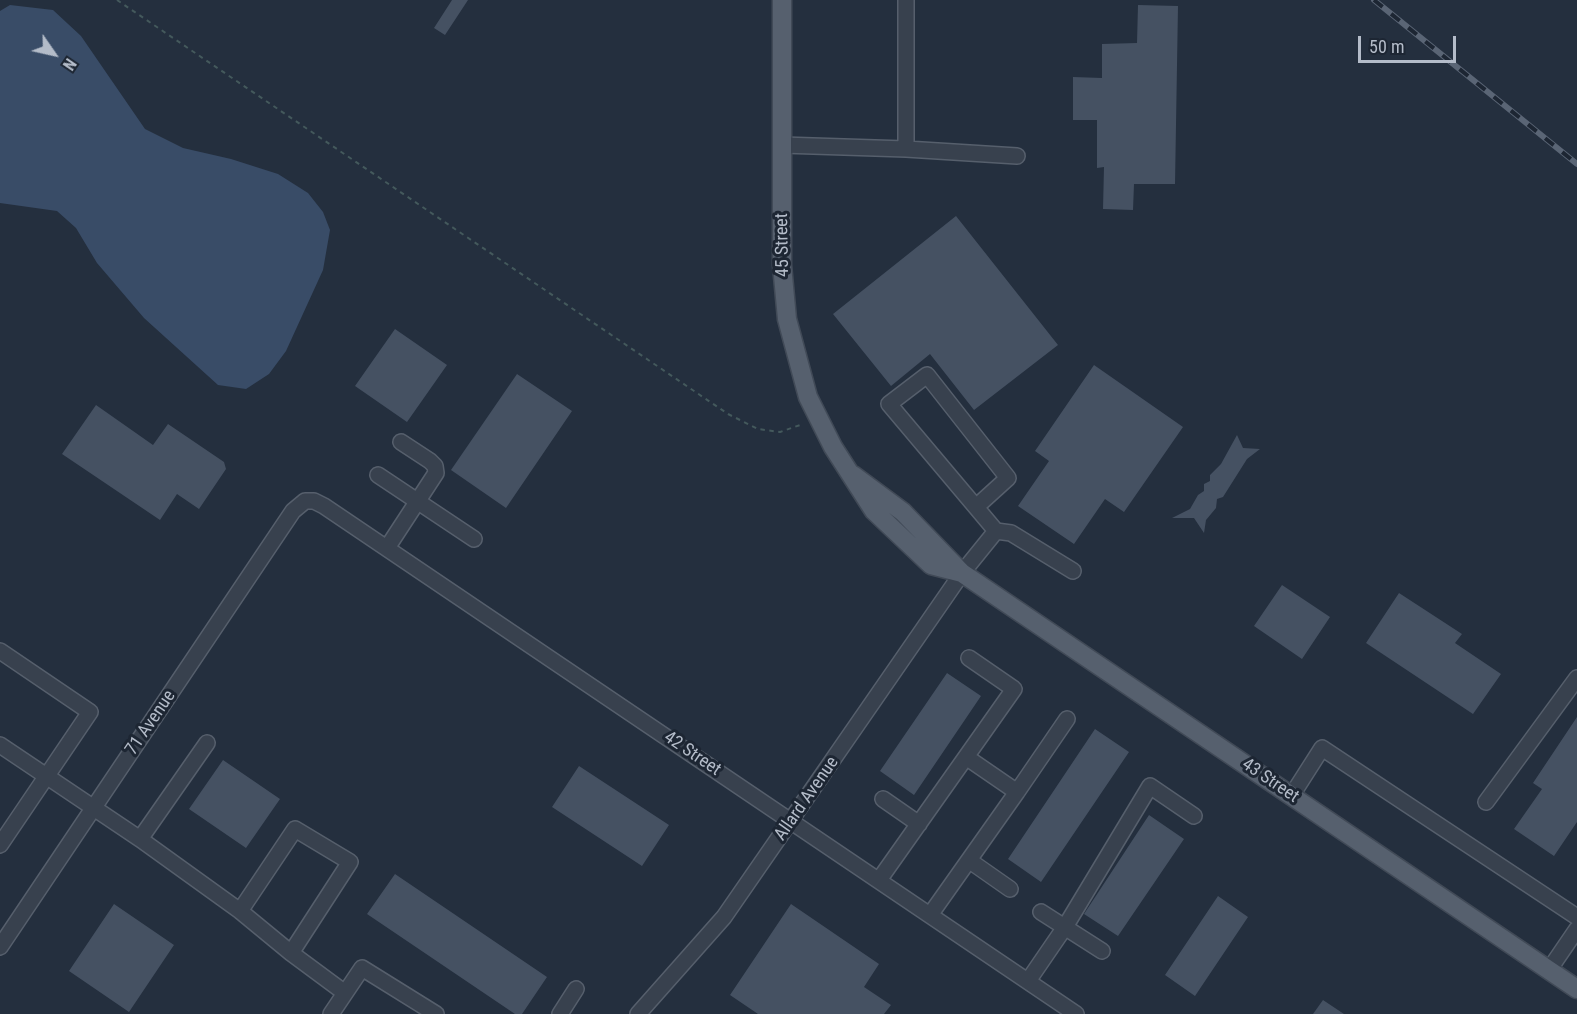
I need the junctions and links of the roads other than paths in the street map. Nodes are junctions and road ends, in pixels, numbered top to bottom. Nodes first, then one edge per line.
1 (782, 0) edge
2 (906, 0) edge
3 (782, 145) junction
4 (906, 149) junction
5 (1017, 156) dead end
6 (401, 442) dead end
7 (378, 475) dead end
8 (305, 501) joint
9 (417, 501) junction
10 (976, 507) junction
11 (996, 531) junction
12 (474, 539) dead end
13 (387, 548) junction
14 (1072, 571) dead end
15 (962, 573) junction
16 (0, 651) edge
17 (969, 658) dead end
18 (1577, 678) edge
19 (1067, 719) dead end
20 (207, 743) dead end
21 (0, 745) edge
22 (966, 757) junction
23 (46, 776) junction
24 (1017, 792) junction
25 (1292, 795) junction
26 (883, 800) dead end
27 (1486, 802) dead end
28 (93, 808) junction
29 (1194, 816) dead end
30 (792, 821) junction
31 (919, 824) junction
32 (140, 839) junction
33 (0, 845) edge
34 (970, 861) junction
35 (879, 880) junction
36 (1010, 889) dead end
37 (240, 911) junction
38 (1041, 912) dead end
39 (930, 915) junction
40 (1577, 917) edge
41 (1065, 927) junction
42 (1577, 929) edge
43 (0, 947) edge
44 (1102, 951) dead end
45 (291, 953) junction
46 (1549, 970) junction
47 (1028, 981) junction
48 (576, 989) dead end
49 (1577, 989) edge
50 (345, 993) junction
51 (334, 1013) edge
52 (436, 1014) edge
53 (560, 1014) edge
54 (638, 1014) edge
55 (1076, 1014) edge

1 - 3 main road, 45 Street
2 - 4 street
3 - 4 street
3 - 15 main road, 45 Street
4 - 5 street
6 - 9 street
7 - 9 street
8 - 13 street, 42 Street
8 - 28 street, 71 Avenue
9 - 12 street
9 - 13 street
10 - 10 street
10 - 11 street
11 - 14 street
11 - 15 street, Allard Avenue
13 - 30 street, 42 Street
15 - 25 main road, 43 Street
15 - 30 street, Allard Avenue
16 - 23 street
17 - 22 street
18 - 27 street
19 - 24 street
20 - 32 street
21 - 23 street
22 - 24 street
22 - 31 street
23 - 28 street
23 - 33 street
24 - 34 street
25 - 40 street
25 - 46 main road, 43 Street
26 - 31 street
28 - 32 street
28 - 43 street, 71 Avenue
29 - 41 street
30 - 35 street, 42 Street
30 - 54 street, Allard Avenue
31 - 35 street
32 - 37 street
34 - 36 street
34 - 39 street
35 - 39 street, 42 Street
37 - 45 street
37 - 45 street
38 - 41 street
39 - 47 street, 42 Street
41 - 44 street
41 - 47 street
42 - 46 street
45 - 50 street
46 - 49 main road, 43 Street
47 - 55 street, 42 Street
48 - 53 street
50 - 51 street
50 - 52 street

